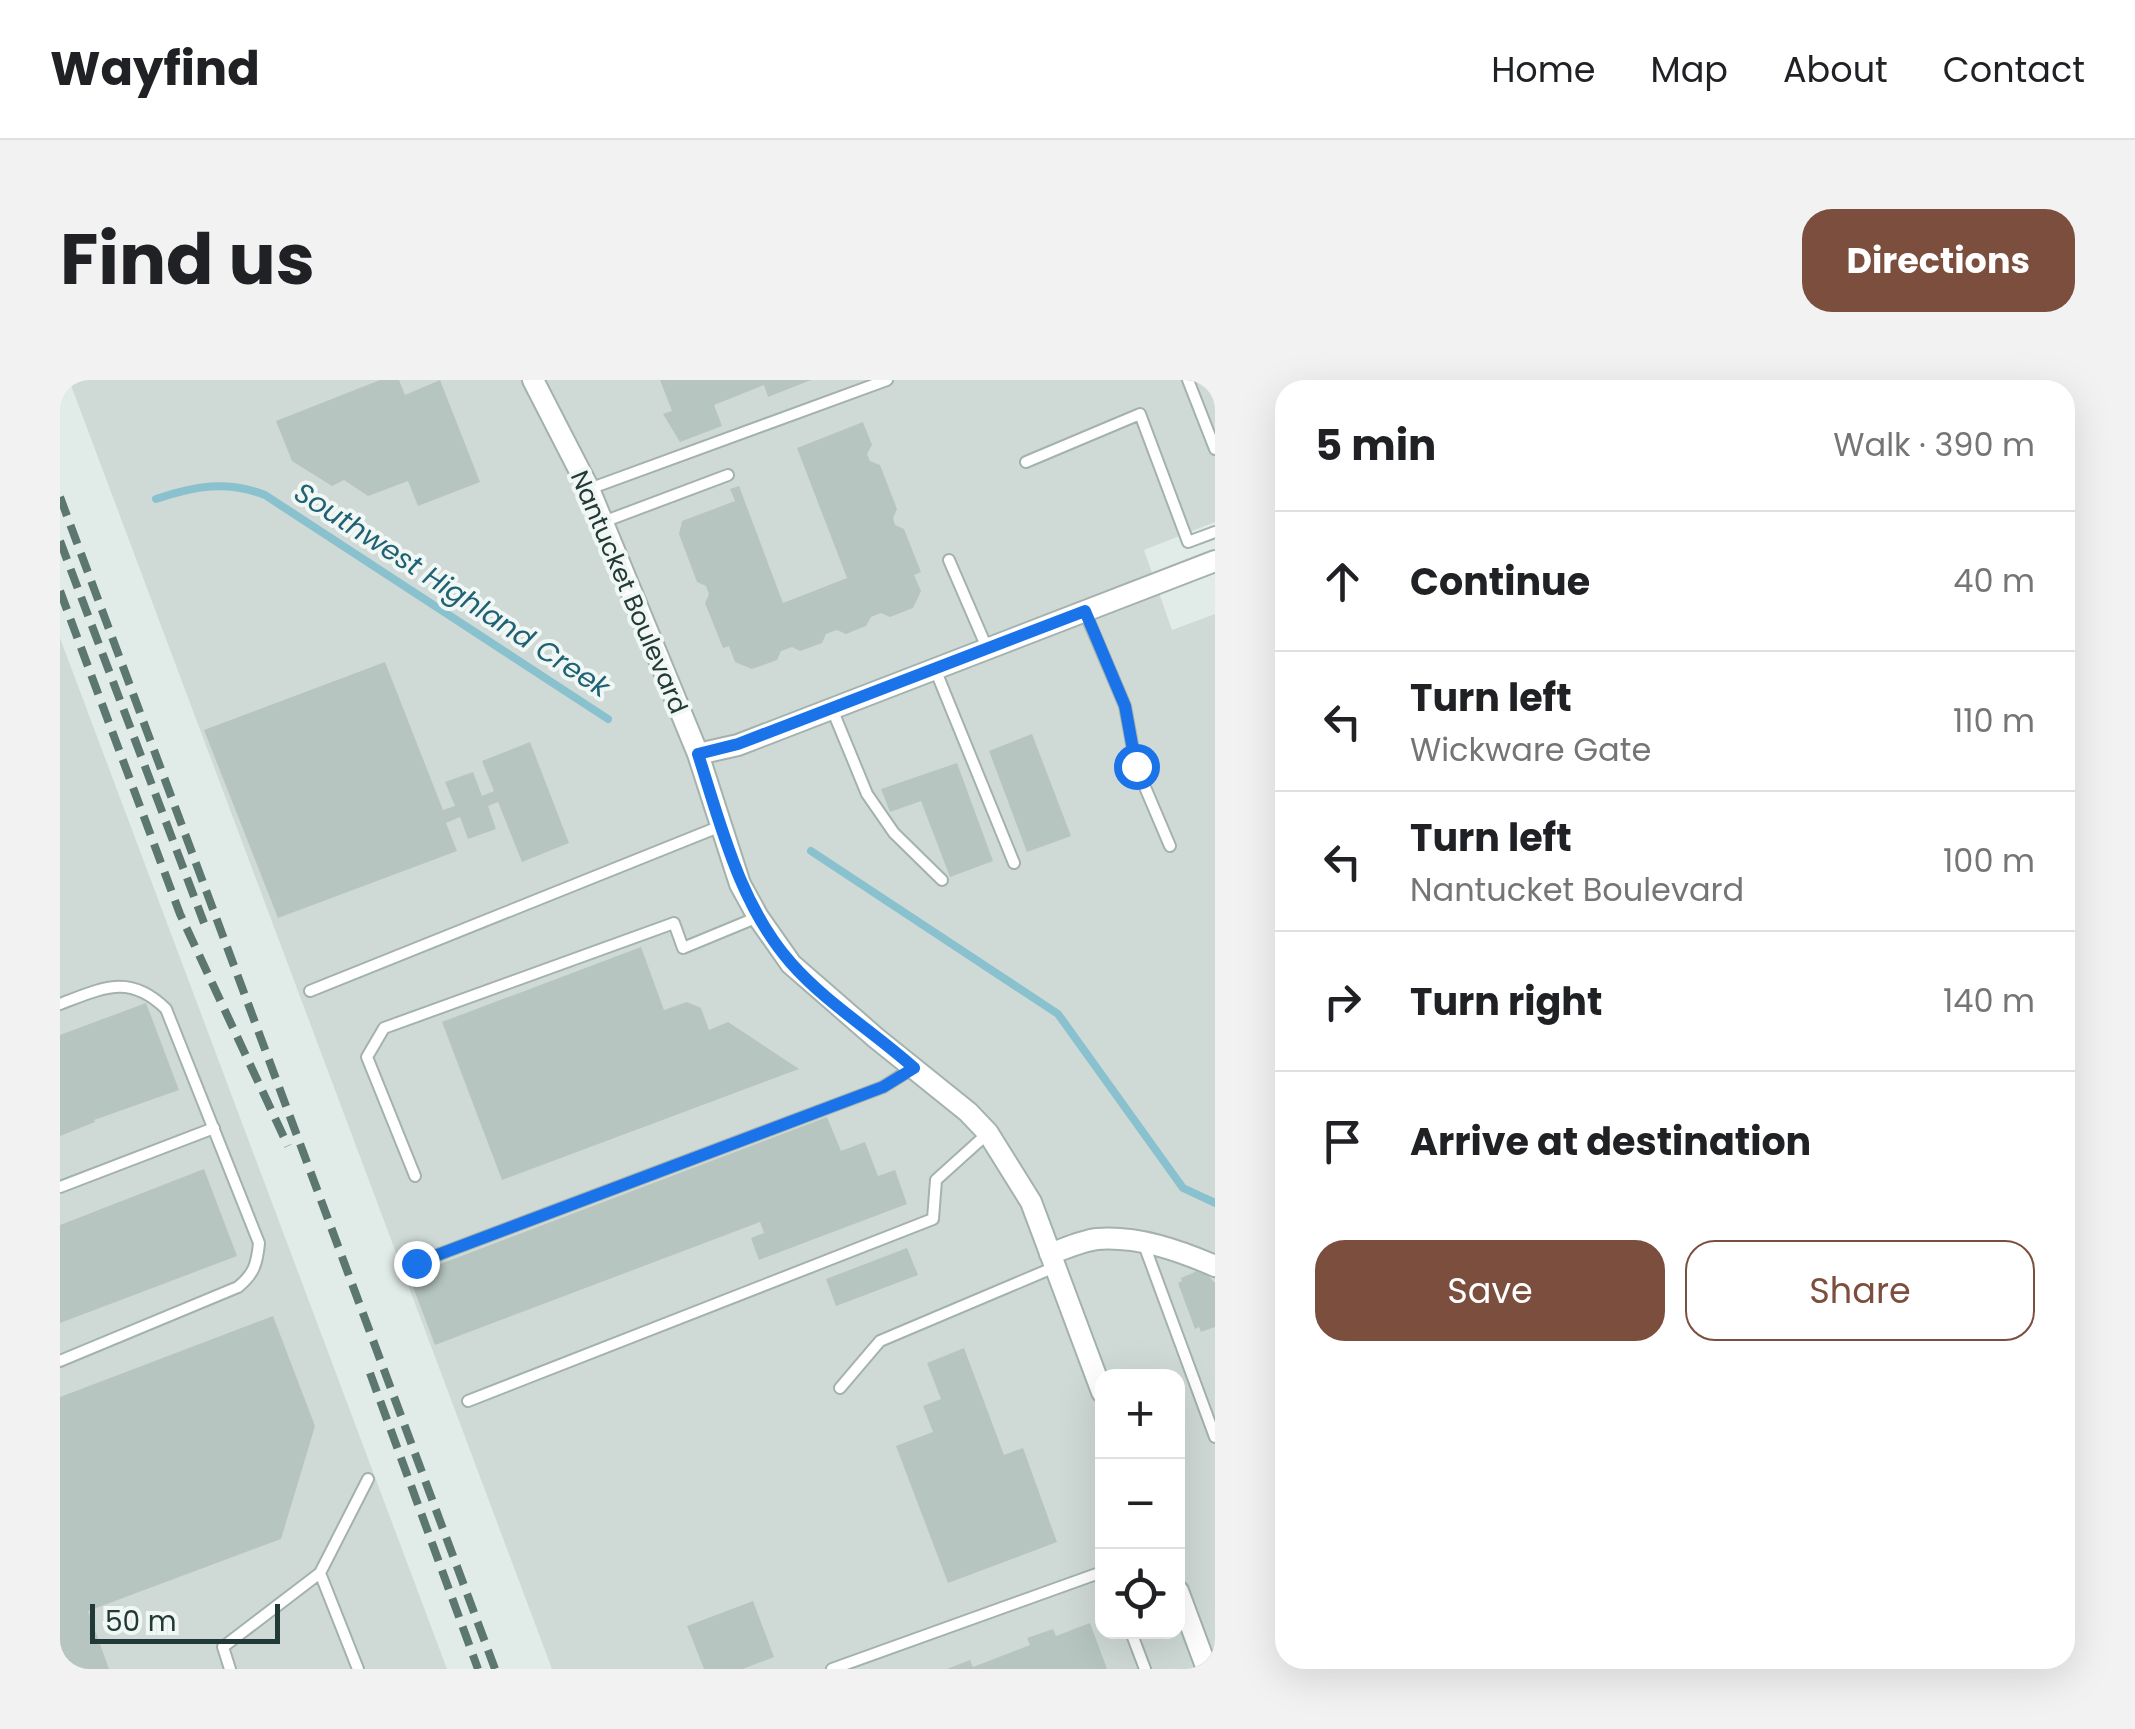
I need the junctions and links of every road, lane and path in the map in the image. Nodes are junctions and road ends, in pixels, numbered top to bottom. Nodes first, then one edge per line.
1 (533, 380) edge
2 (887, 380) edge
3 (1188, 380) edge
4 (1215, 450) edge
5 (1026, 462) dead end
6 (728, 475) dead end
7 (589, 488) junction
8 (603, 522) junction
9 (1215, 532) edge
10 (1188, 542) junction
11 (949, 560) dead end
12 (1206, 564) edge
13 (1085, 611) junction
14 (987, 648) junction
15 (934, 668) junction
16 (831, 708) junction
17 (698, 754) junction
18 (722, 825) junction
19 (1170, 846) dead end
20 (1014, 863) dead end
21 (942, 880) dead end
22 (758, 917) junction
23 (310, 991) dead end
24 (60, 1004) edge
25 (914, 1068) junction
26 (214, 1128) junction
27 (988, 1133) junction
28 (416, 1176) dead end
29 (60, 1187) edge
30 (1143, 1242) junction
31 (1052, 1260) junction
32 (416, 1263) dead end
33 (1215, 1266) edge
34 (60, 1361) edge
35 (1095, 1374) edge
36 (840, 1388) dead end
37 (468, 1401) dead end
38 (1215, 1437) edge
39 (368, 1480) dead end
40 (320, 1573) junction
41 (1095, 1575) edge
42 (1185, 1610) edge
43 (1134, 1639) edge
44 (230, 1669) edge
45 (358, 1669) edge
46 (832, 1669) edge
47 (1145, 1669) edge
48 (1207, 1669) edge

1 - 7 street, Nantucket Boulevard
2 - 7 lane
3 - 4 lane
5 - 10 lane
6 - 8 lane
7 - 8 street, Nantucket Boulevard
8 - 17 street, Nantucket Boulevard
9 - 10 lane
10 - 12 lane
11 - 14 lane
12 - 13 street
13 - 14 street
13 - 19 lane
14 - 15 street
15 - 16 street
15 - 20 lane
16 - 17 street
16 - 21 lane
17 - 18 street, Nantucket Boulevard
18 - 22 street, Nantucket Boulevard
18 - 23 lane
22 - 25 street, Nantucket Boulevard
22 - 28 lane
24 - 26 lane
25 - 27 street, Nantucket Boulevard
25 - 32 lane
26 - 29 lane
26 - 34 lane
27 - 31 street, Nantucket Boulevard
27 - 37 lane
30 - 31 street
30 - 33 street
30 - 38 lane
31 - 35 street, Nantucket Boulevard
31 - 36 lane
39 - 40 lane
40 - 44 lane
40 - 45 lane
41 - 46 lane
42 - 48 street
43 - 47 lane

